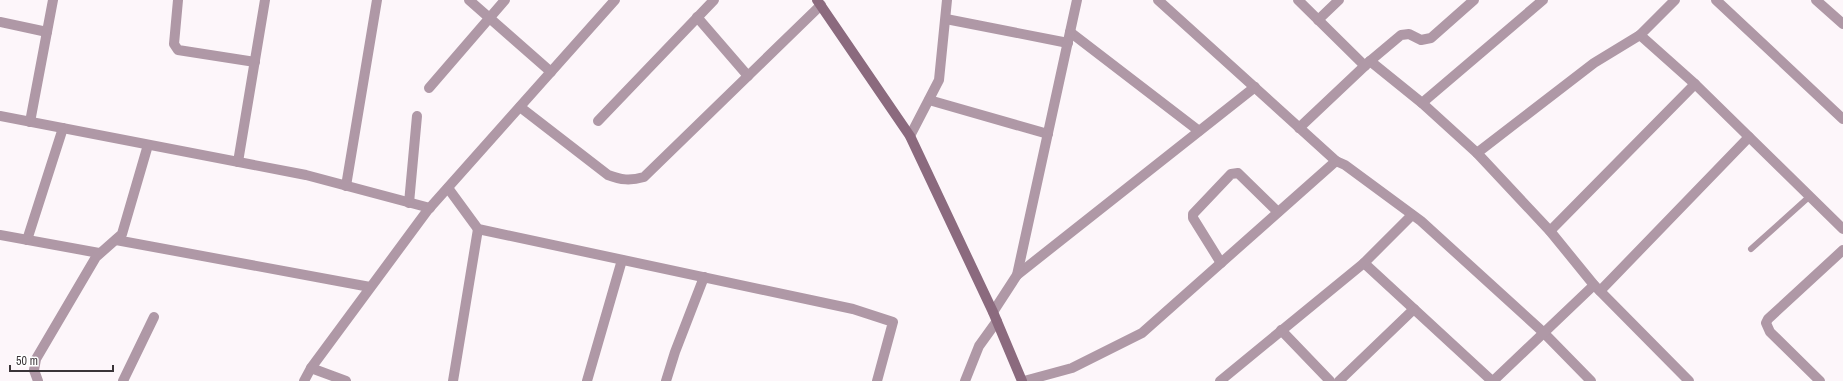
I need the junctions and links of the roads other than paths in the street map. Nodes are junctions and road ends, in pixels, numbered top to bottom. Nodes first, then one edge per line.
1 (53, 0) edge
2 (178, 0) edge
3 (265, 0) edge
4 (377, 0) edge
5 (470, 0) edge
6 (505, 0) edge
7 (615, 0) edge
8 (714, 0) edge
9 (947, 0) edge
10 (1077, 0) edge
11 (1158, 0) edge
12 (1298, 0) edge
13 (1339, 0) edge
14 (1474, 0) edge
15 (1543, 0) edge
16 (1675, 0) edge
17 (1716, 0) edge
18 (1816, 0) edge
19 (823, 4) edge
20 (697, 17) junction
21 (489, 18) junction
22 (946, 19) junction
23 (1318, 20) junction
24 (0, 22) edge
25 (1843, 24) edge
26 (47, 32) junction
27 (1070, 32) junction
28 (1640, 35) junction
29 (1068, 43) junction
30 (255, 62) junction
31 (1367, 63) junction
32 (551, 72) junction
33 (748, 76) junction
34 (1695, 84) junction
35 (1254, 87) junction
36 (429, 88) dead end
37 (929, 100) junction
38 (1422, 103) junction
39 (520, 107) junction
40 (0, 116) edge
41 (417, 116) dead end
42 (1843, 119) edge
43 (598, 121) dead end
44 (30, 122) junction
45 (63, 128) junction
46 (1300, 128) junction
47 (1199, 131) junction
48 (1048, 134) junction
49 (910, 136) junction
50 (1749, 137) junction
51 (148, 145) junction
52 (1478, 153) junction
53 (1336, 161) junction
54 (238, 162) junction
55 (346, 186) junction
56 (448, 188) junction
57 (1810, 196) junction
58 (409, 202) junction
59 (430, 208) junction
60 (1278, 212) junction
61 (1412, 215) junction
62 (478, 229) junction
63 (1843, 229) edge
64 (1550, 230) junction
65 (0, 235) edge
66 (27, 240) junction
67 (116, 240) junction
68 (1751, 249) dead end
69 (1843, 250) edge
70 (99, 253) junction
71 (622, 260) junction
72 (1364, 262) junction
73 (1221, 263) junction
74 (1017, 275) junction
75 (704, 277) junction
76 (370, 288) junction
77 (1597, 288) junction
78 (1414, 309) junction
79 (995, 316) junction
80 (154, 317) dead end
81 (1281, 330) junction
82 (1543, 332) junction
83 (311, 368) junction
84 (38, 381) edge
85 (123, 381) edge
86 (304, 381) edge
87 (346, 381) edge
88 (453, 381) edge
89 (587, 381) edge
90 (666, 381) edge
91 (877, 381) edge
92 (965, 381) edge
93 (1023, 381) edge
94 (1220, 381) edge
95 (1330, 381) edge
96 (1339, 381) edge
97 (1492, 381) edge
98 (1590, 381) edge
99 (1689, 381) edge
100 (1820, 381) edge

1 - 26 street
2 - 30 street
3 - 30 street
4 - 55 street
5 - 21 street
6 - 21 street
7 - 32 street
8 - 20 street
9 - 22 street
10 - 27 street
11 - 35 street
12 - 23 street
13 - 23 street
14 - 31 street
15 - 38 street
16 - 28 street
17 - 42 street
18 - 25 street
19 - 33 street
19 - 49 street
20 - 33 street
20 - 43 street
21 - 32 street
21 - 36 street
22 - 29 street
22 - 37 street
23 - 31 street
24 - 26 street
26 - 44 street
27 - 29 street
27 - 47 street
28 - 34 street
28 - 52 street
29 - 48 street
30 - 54 street
31 - 38 street
31 - 46 street
32 - 39 street
33 - 39 street
34 - 50 street
34 - 64 street
35 - 46 street
35 - 47 street
37 - 48 street
37 - 49 street
38 - 52 street
39 - 56 street
40 - 44 street
41 - 58 street
44 - 45 street
45 - 51 street
45 - 66 street
46 - 53 street
47 - 74 street
48 - 74 street
49 - 79 street
50 - 57 street
50 - 77 street
51 - 54 street
51 - 67 street
52 - 64 street
53 - 60 street
53 - 61 street
54 - 55 street
55 - 58 street
56 - 59 street
56 - 62 street
57 - 63 street
57 - 68 lane
58 - 59 street
59 - 76 street
60 - 73 street
60 - 73 street
61 - 72 street
61 - 82 street
62 - 71 street
62 - 88 street
64 - 77 street
65 - 66 street
66 - 70 street
67 - 70 street
67 - 76 street
69 - 100 street
70 - 84 street
71 - 75 street
71 - 89 street
72 - 78 street
72 - 81 street
73 - 93 street
74 - 79 street
75 - 90 street
75 - 91 street
76 - 83 street
77 - 82 street
77 - 99 street
78 - 96 street
78 - 97 street
79 - 92 street
79 - 93 street
80 - 85 street
81 - 94 street
81 - 95 street
82 - 97 street
82 - 98 street
83 - 86 street
83 - 87 street

